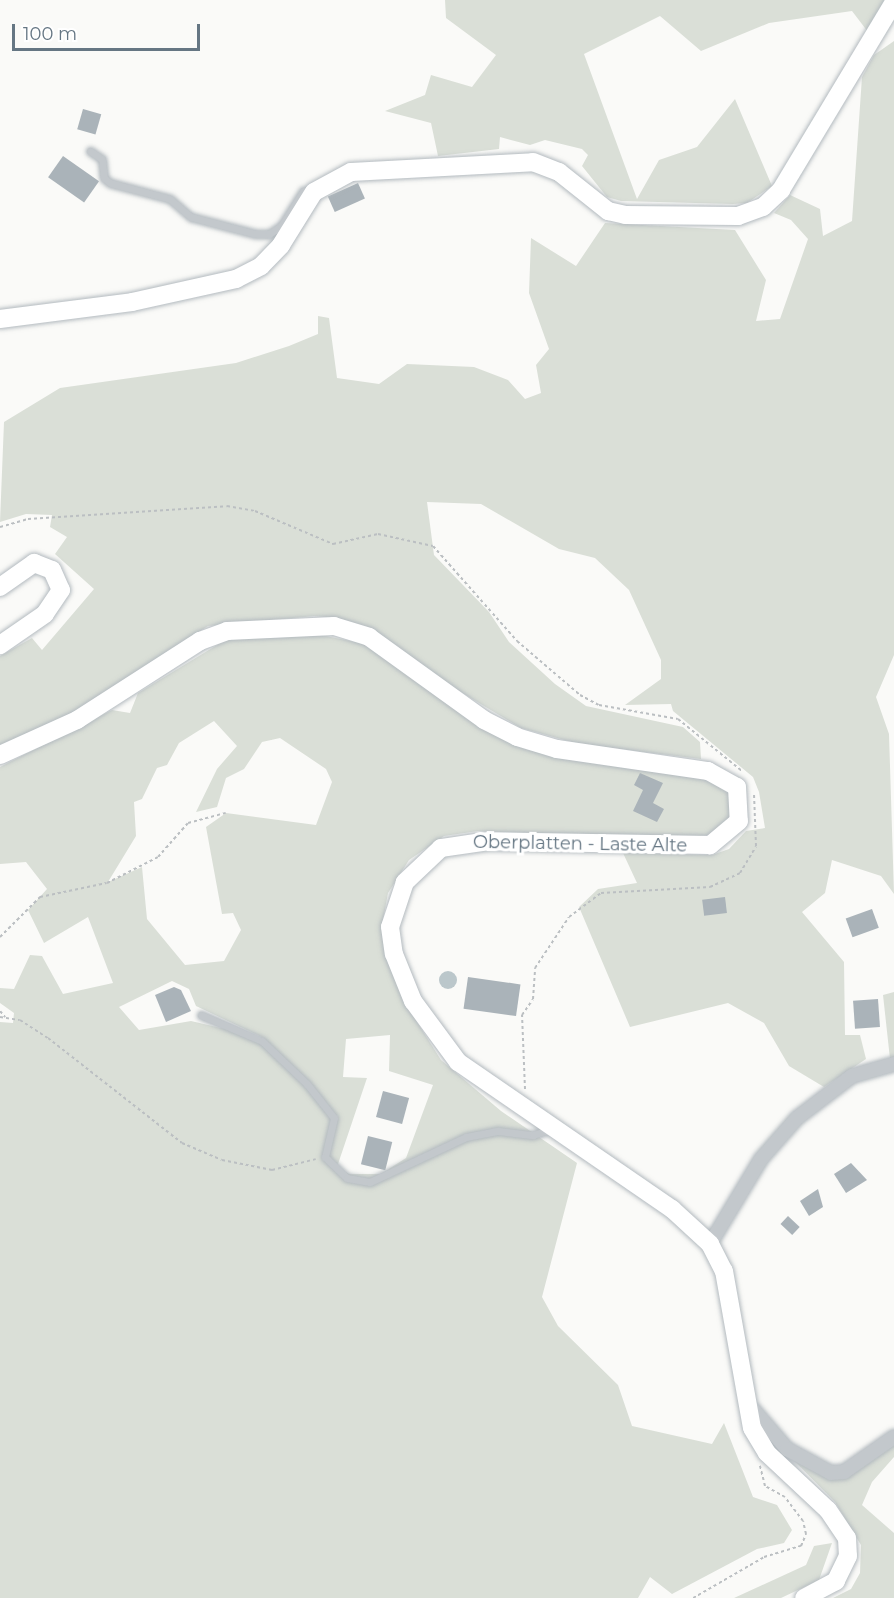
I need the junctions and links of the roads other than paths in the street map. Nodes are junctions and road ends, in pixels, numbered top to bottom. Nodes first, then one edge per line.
1 (894, 2) edge
2 (90, 151) dead end
3 (314, 192) junction
4 (0, 319) edge
5 (0, 587) edge
6 (0, 645) edge
7 (0, 755) edge
8 (201, 1015) dead end
9 (894, 1064) edge
10 (552, 1129) junction
11 (710, 1245) junction
12 (743, 1399) junction
13 (894, 1437) edge
14 (804, 1598) edge

1 - 3 main road
2 - 3 lane
3 - 4 main road
5 - 6 main road
7 - 10 main road, Oberplatten - Laste Alte
8 - 10 lane
9 - 11 street
10 - 11 main road, Oberplatten - Laste Alte
11 - 12 main road, Oberplatten - Laste Alte
12 - 13 street
12 - 14 main road, Oberplatten - Laste Alte

